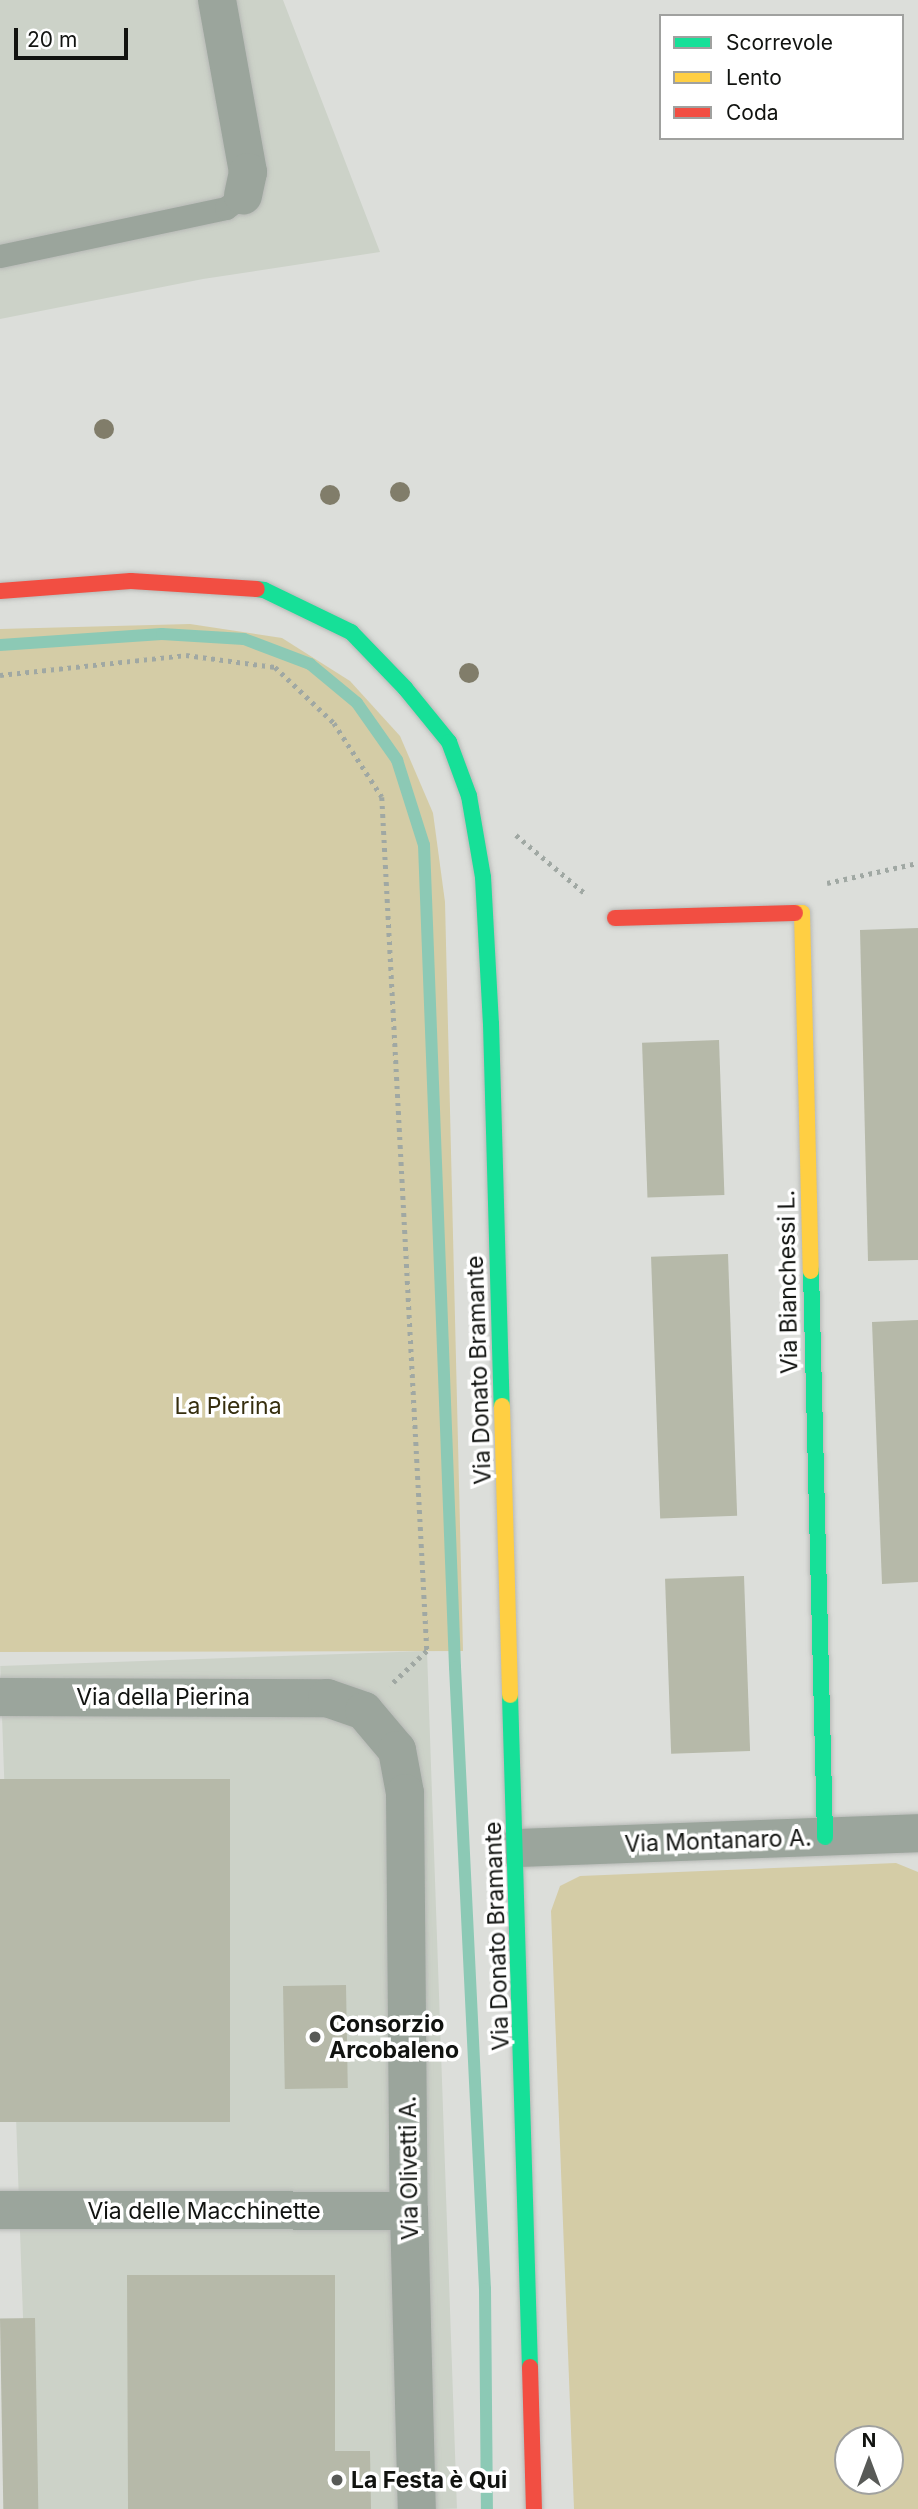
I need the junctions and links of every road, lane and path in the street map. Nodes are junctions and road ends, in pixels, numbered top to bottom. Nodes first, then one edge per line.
1 (217, 0) edge
2 (243, 195) joint
3 (0, 256) edge
4 (0, 591) edge
5 (0, 676) edge
6 (469, 796) junction
7 (918, 863) edge
8 (827, 883) dead end
9 (615, 918) joint
10 (0, 1697) edge
11 (364, 1711) junction
12 (918, 1833) edge
13 (825, 1837) junction
14 (517, 1848) junction
15 (0, 2210) edge
16 (409, 2211) junction
17 (417, 2509) edge
18 (534, 2509) edge

1 - 2 street
2 - 3 lane
4 - 6 street, Via Donato Bramante
5 - 11 path
6 - 9 path
6 - 14 street, Via Donato Bramante
7 - 8 path
9 - 13 street, Via Bianchessi L.
10 - 11 street, Via della Pierina
11 - 16 street, Via Olivetti A.
12 - 13 street, Via Montanaro A.
13 - 14 street, Via Montanaro A.
14 - 18 street, Via Donato Bramante
15 - 16 street, Via delle Macchinette
16 - 17 street, Via Olivetti A.

